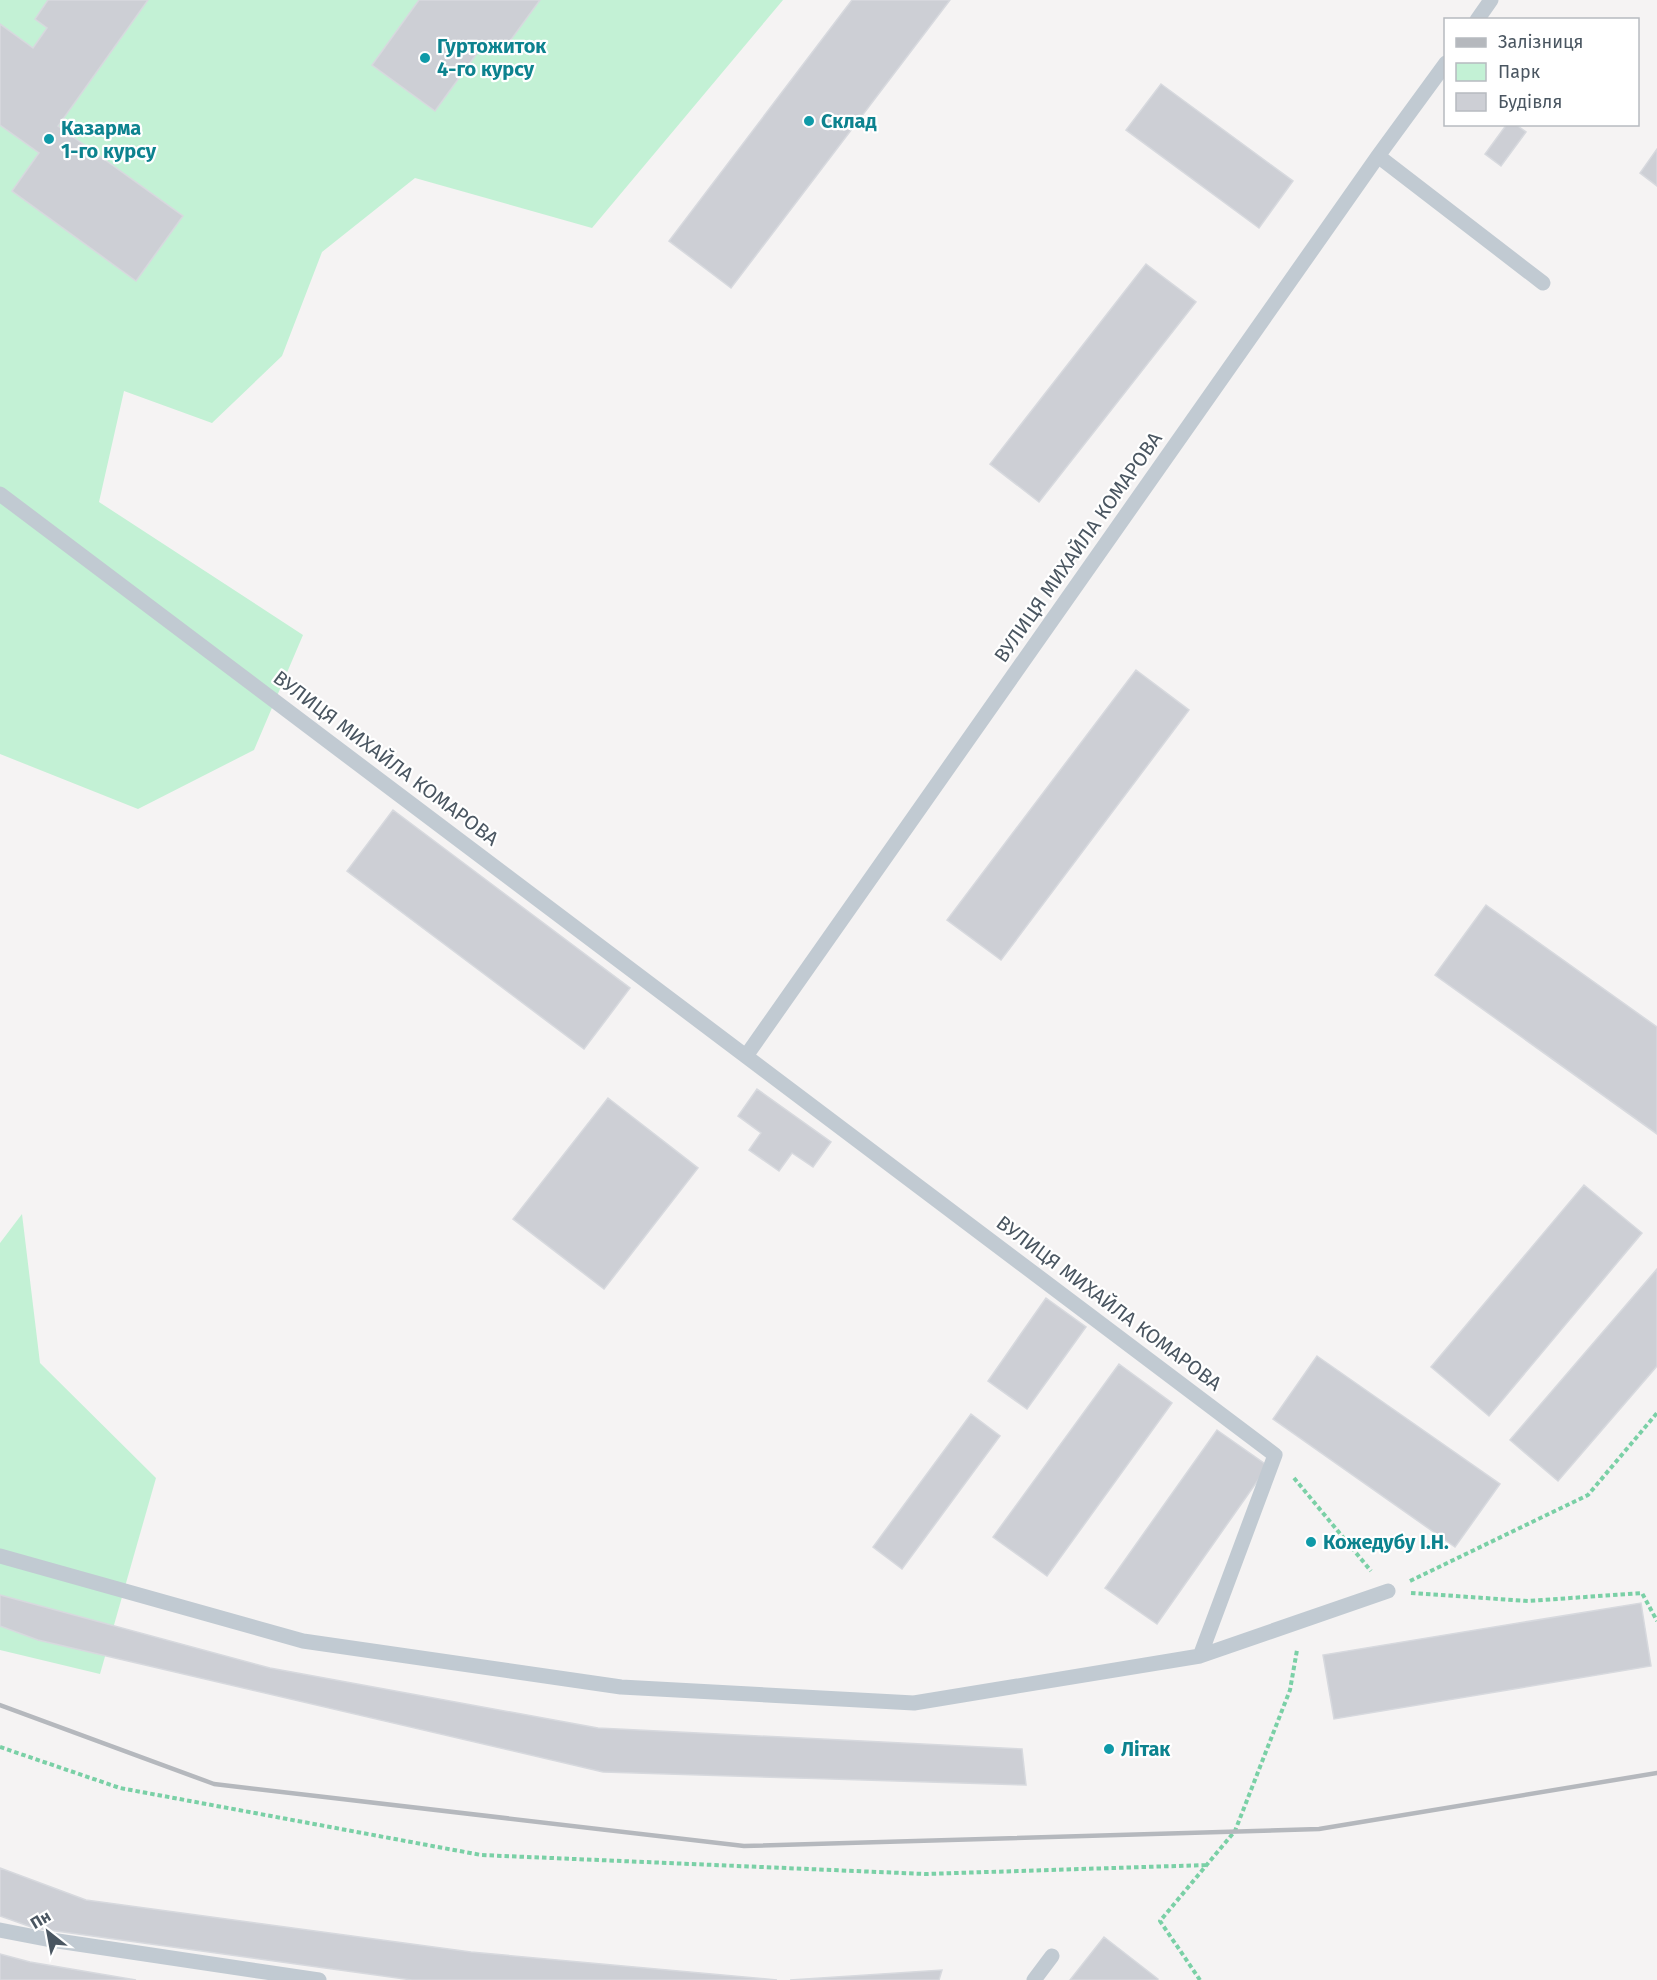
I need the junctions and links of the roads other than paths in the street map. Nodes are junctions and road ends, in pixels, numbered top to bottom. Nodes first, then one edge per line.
1 (1491, 0) edge
2 (1478, 18) edge
3 (1444, 66) edge
4 (1378, 156) junction
5 (1543, 283) dead end
6 (0, 494) edge
7 (746, 1056) junction
8 (0, 1556) edge
9 (1388, 1591) road end
10 (1200, 1656) junction
11 (0, 1930) edge
12 (1052, 1956) dead end
13 (319, 1980) edge
14 (1034, 1980) edge

1 - 2 lane
3 - 4 lane, ВУЛИЦЯ МИХАЙЛА КОМАРОВА
4 - 5 lane
4 - 7 lane, ВУЛИЦЯ МИХАЙЛА КОМАРОВА
6 - 7 lane, ВУЛИЦЯ МИХАЙЛА КОМАРОВА
7 - 10 lane, ВУЛИЦЯ МИХАЙЛА КОМАРОВА
8 - 10 lane
9 - 10 lane
11 - 13 lane
12 - 14 lane

